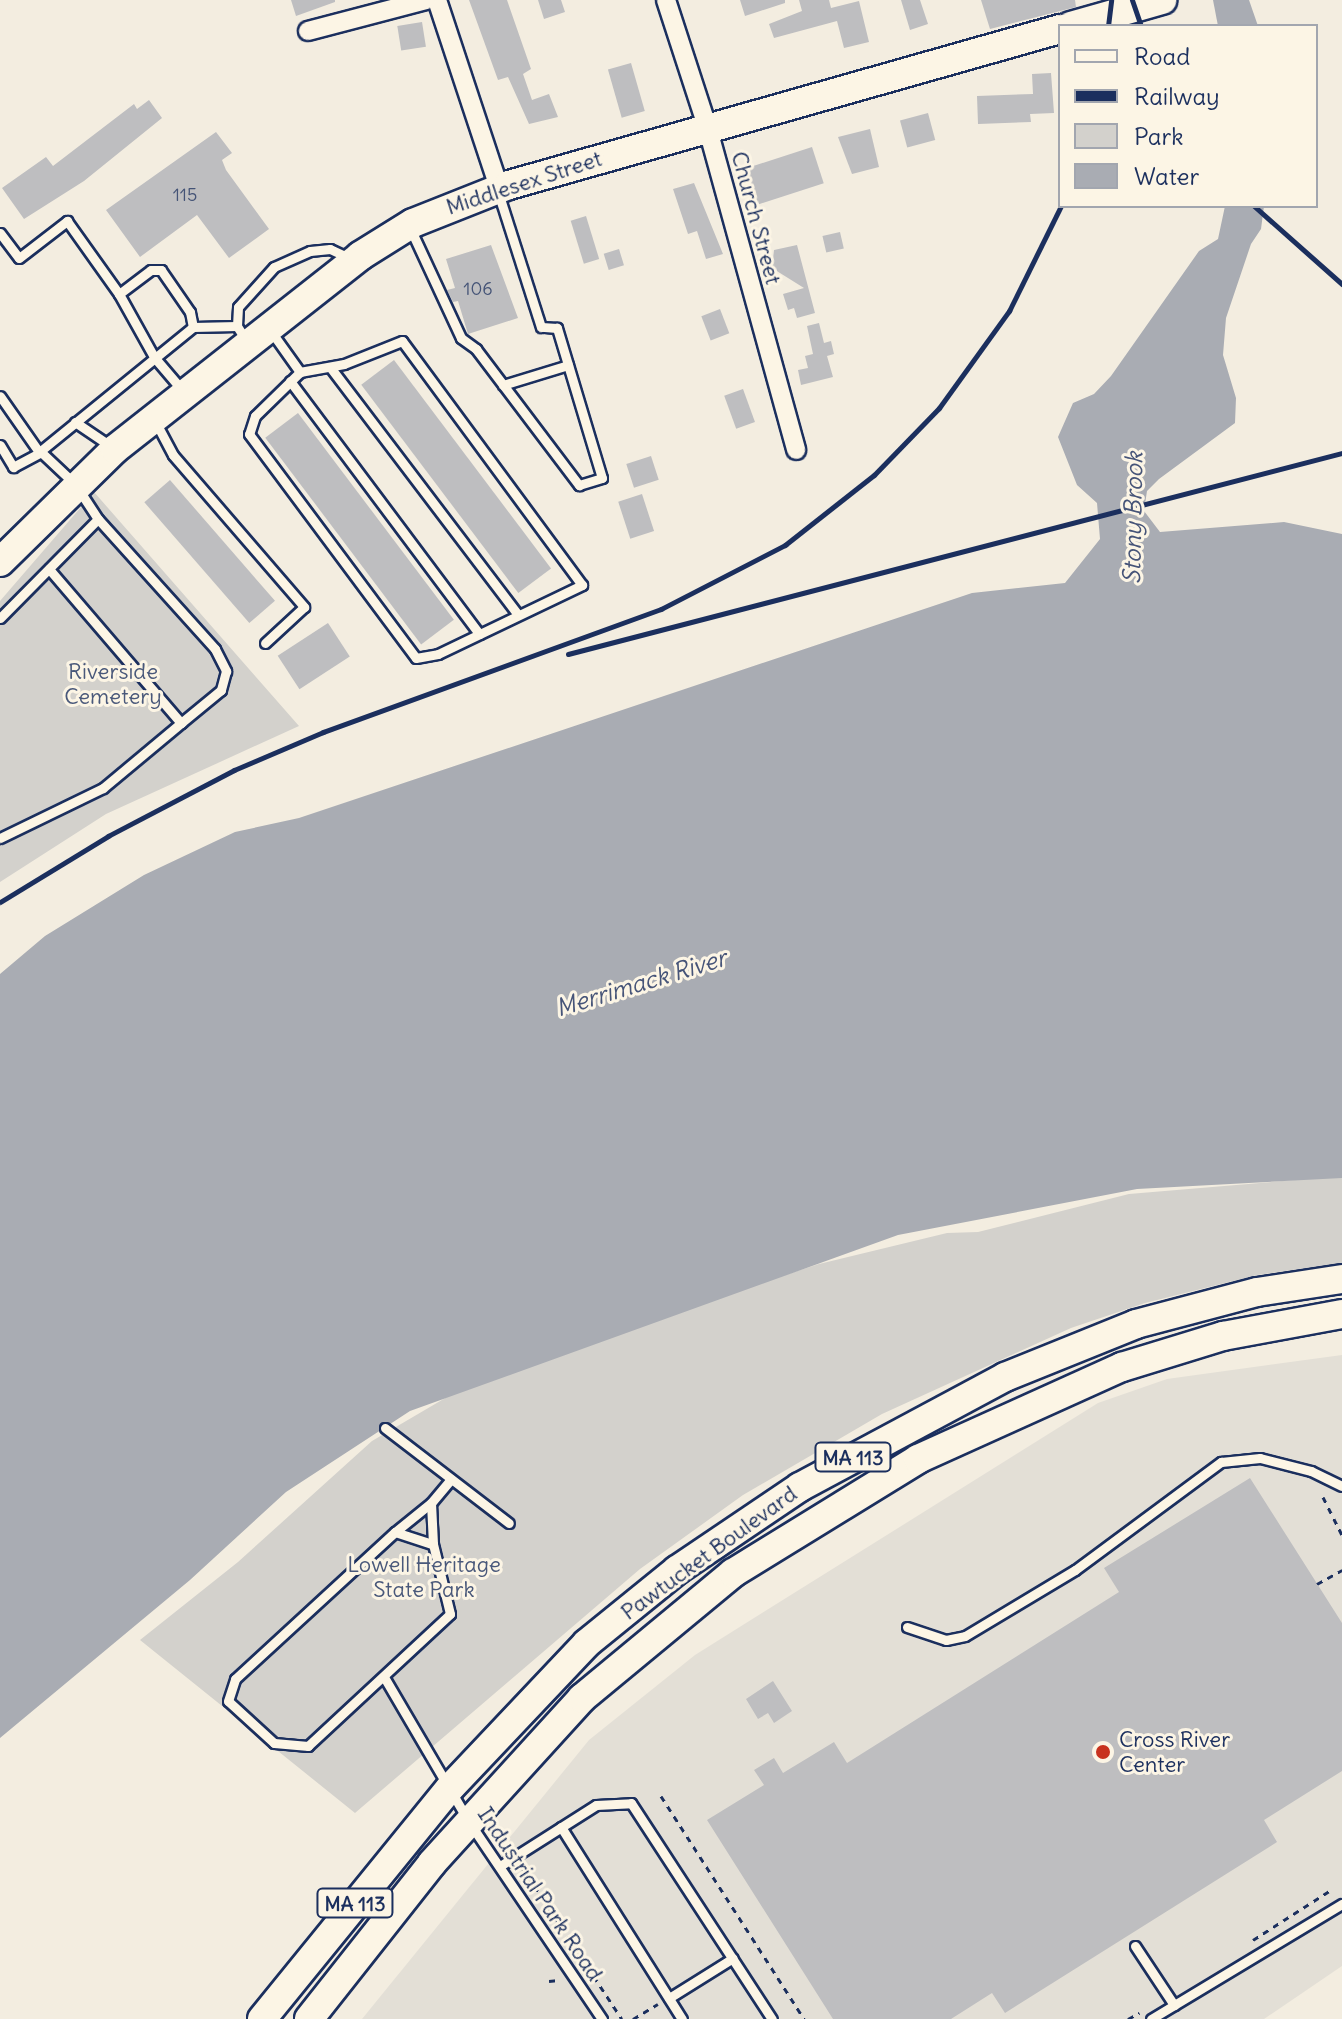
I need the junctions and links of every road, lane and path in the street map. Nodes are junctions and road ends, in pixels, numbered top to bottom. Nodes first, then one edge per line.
1 (426, 0) edge
2 (437, 0) edge
3 (666, 0) edge
4 (1162, 0) edge
5 (1121, 5) edge
6 (1076, 24) edge
7 (1058, 30) edge
8 (308, 31) dead end
9 (707, 126) junction
10 (498, 188) junction
11 (408, 225) junction
12 (0, 233) edge
13 (354, 261) junction
14 (119, 294) junction
15 (193, 327) junction
16 (251, 332) junction
17 (154, 357) junction
18 (568, 365) junction
19 (330, 367) junction
20 (300, 372) junction
21 (290, 381) junction
22 (503, 385) junction
23 (185, 393) junction
24 (0, 396) edge
25 (153, 418) junction
26 (75, 422) junction
27 (0, 445) edge
28 (115, 449) junction
29 (796, 450) dead end
30 (39, 452) junction
31 (75, 484) junction
32 (98, 519) junction
33 (0, 562) edge
34 (49, 569) junction
35 (518, 615) junction
36 (0, 618) edge
37 (479, 634) junction
38 (265, 643) dead end
39 (181, 723) junction
40 (0, 838) edge
41 (1342, 1279) edge
42 (1342, 1314) edge
43 (385, 1428) dead end
44 (451, 1479) junction
45 (1342, 1486) edge
46 (1323, 1497) dead end
47 (431, 1503) junction
48 (509, 1523) dead end
49 (395, 1532) junction
50 (1342, 1535) edge
51 (433, 1544) junction
52 (1342, 1570) edge
53 (1317, 1584) dead end
54 (907, 1627) dead end
55 (384, 1677) junction
56 (450, 1788) junction
57 (661, 1796) dead end
58 (469, 1822) junction
59 (561, 1827) junction
60 (516, 1856) junction
61 (500, 1866) junction
62 (1342, 1904) edge
63 (1135, 1946) dead end
64 (733, 1958) junction
65 (669, 1998) junction
66 (1174, 2005) junction
67 (262, 2019) edge
68 (309, 2019) edge
69 (602, 2019) edge
70 (622, 2019) edge
71 (633, 2019) edge
72 (682, 2019) edge
73 (772, 2019) edge
74 (804, 2019) edge
75 (1151, 2019) edge

1 - 8 street
2 - 10 street
3 - 9 street, Church Street
4 - 5 main road
5 - 6 main road
7 - 9 main road, Middlesex Street
9 - 10 main road, Middlesex Street
9 - 29 street, Church Street
10 - 11 main road, Middlesex Street
10 - 18 lane
11 - 13 main road, Middlesex Street
11 - 22 lane
12 - 14 lane
13 - 16 main road, Middlesex Street
13 - 16 lane
14 - 15 lane
14 - 17 lane
15 - 16 lane
15 - 17 lane
16 - 20 lane
16 - 23 main road, Middlesex Street
17 - 23 lane
17 - 26 lane
18 - 22 lane
18 - 22 lane
19 - 20 lane
19 - 35 lane
19 - 35 lane
20 - 21 lane
21 - 37 lane
21 - 37 lane
23 - 25 main road, Middlesex Street
24 - 30 lane
25 - 28 main road, Middlesex Street
25 - 38 lane
26 - 28 lane
26 - 30 lane
27 - 30 lane
28 - 31 main road, Middlesex Street
30 - 31 lane
31 - 32 lane
31 - 33 main road, Middlesex Street
32 - 34 lane
32 - 39 lane
34 - 36 lane
34 - 39 lane
35 - 37 lane
39 - 40 lane
41 - 56 main road, Pawtucket Boulevard / MA 113
42 - 58 main road, Pawtucket Boulevard / MA 113
43 - 44 lane
44 - 47 lane
44 - 48 lane
45 - 54 lane
46 - 50 path
47 - 49 lane
47 - 51 lane
49 - 51 lane
49 - 55 lane
51 - 55 lane
52 - 53 path
55 - 56 lane, Industrial Park Road
56 - 58 lane, Industrial Park Road
56 - 67 main road, Pawtucket Boulevard / MA 113
57 - 74 path
58 - 61 lane, Industrial Park Road
58 - 68 main road, Pawtucket Boulevard / MA 113
59 - 60 lane
59 - 64 lane
59 - 65 lane
60 - 61 lane
60 - 70 path
61 - 69 lane, Industrial Park Road
62 - 66 lane
63 - 66 lane
64 - 65 lane
64 - 73 lane
65 - 71 path
65 - 72 lane
66 - 75 lane

